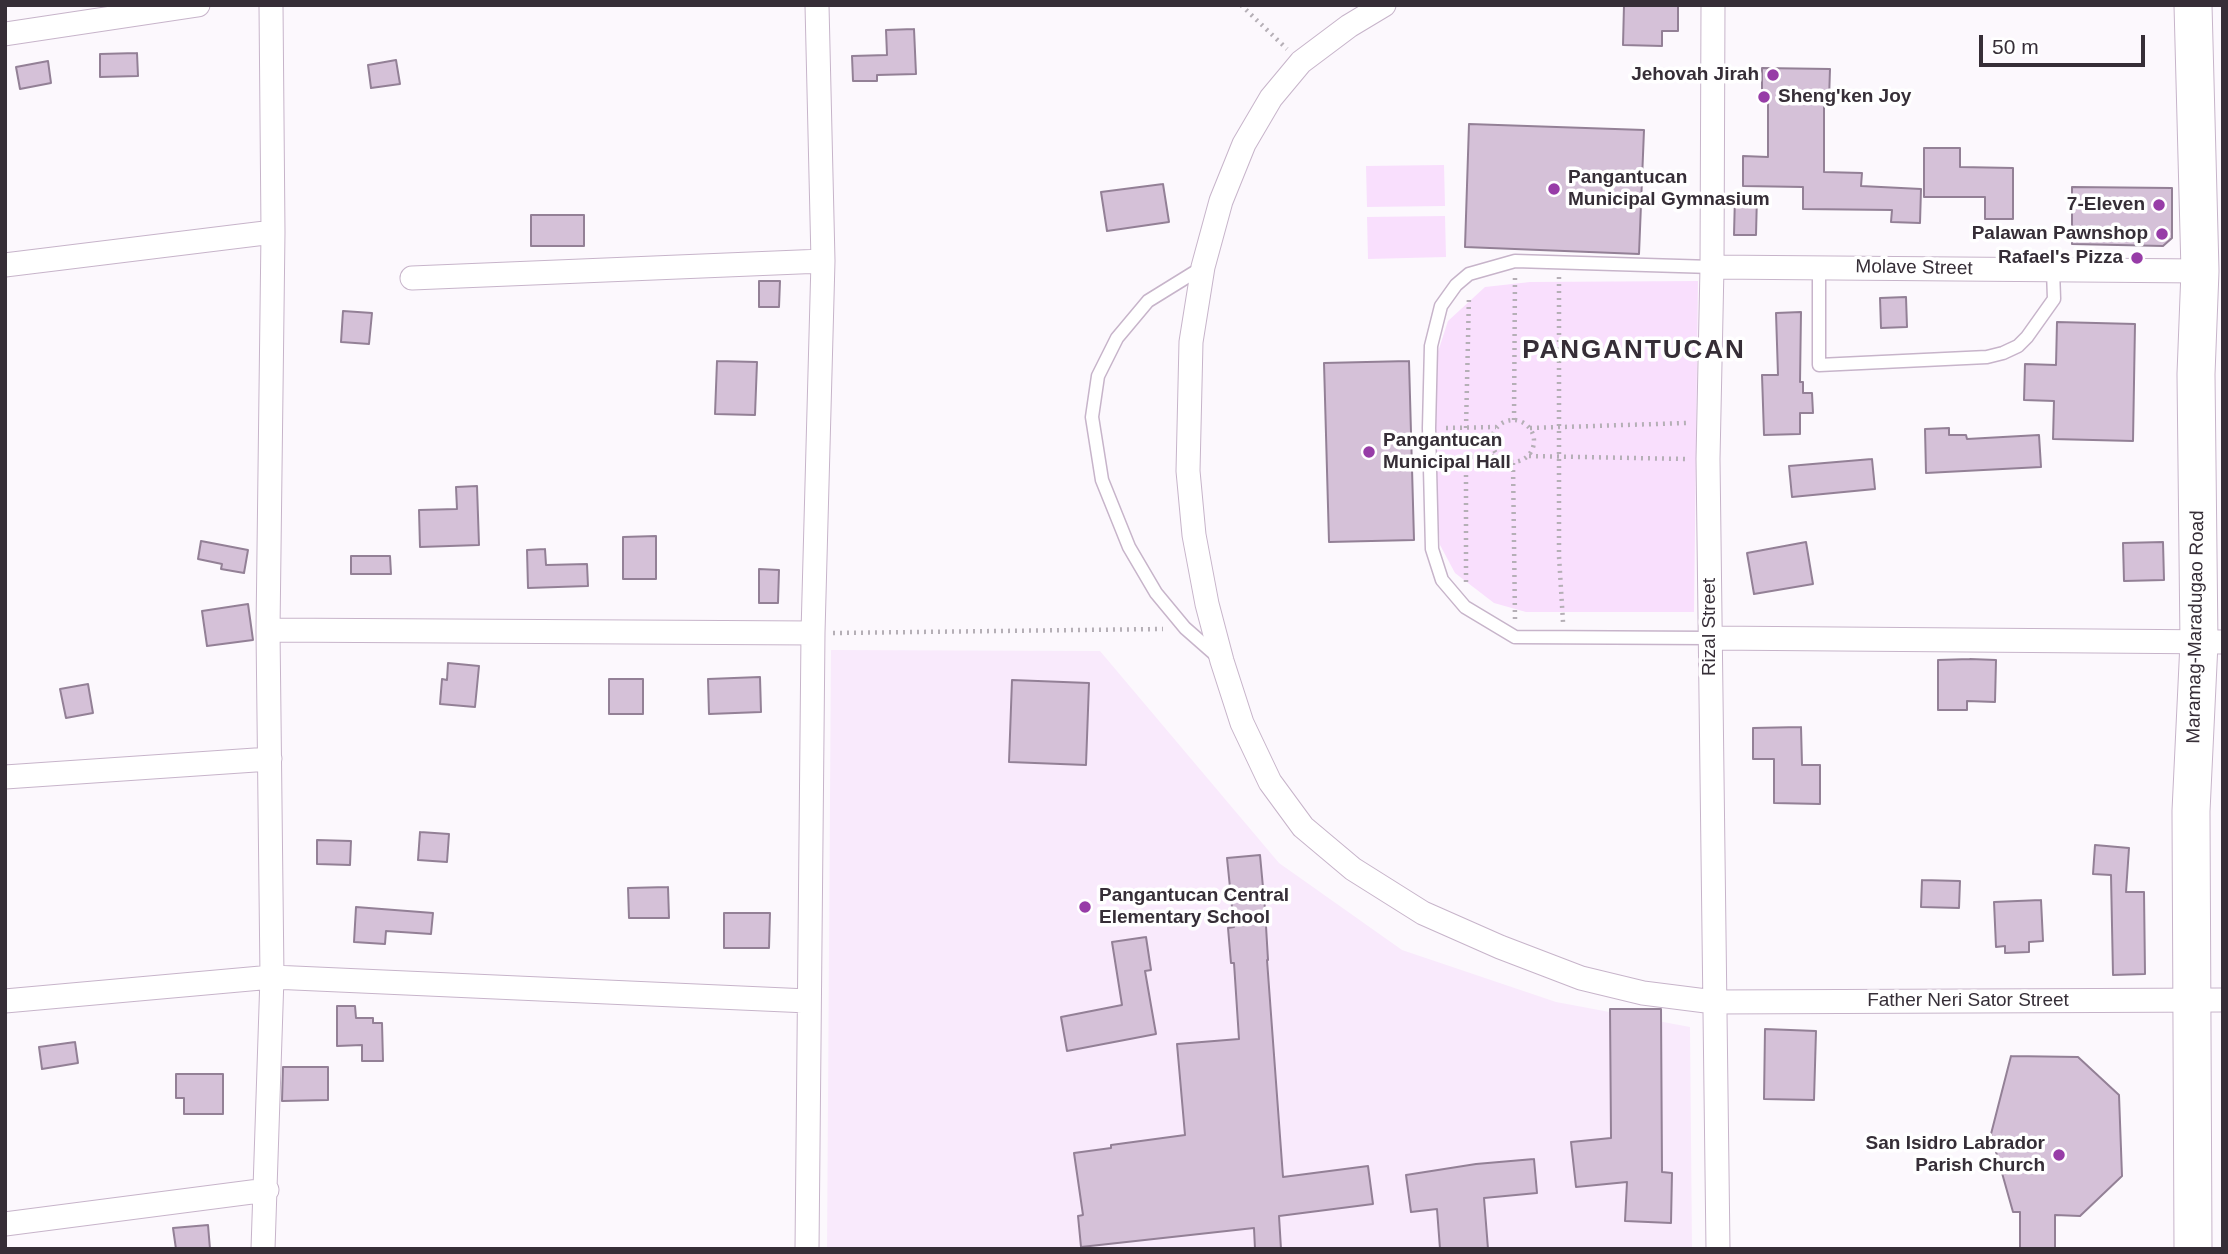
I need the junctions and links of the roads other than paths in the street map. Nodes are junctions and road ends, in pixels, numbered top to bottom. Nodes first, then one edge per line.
1 (198, 5) edge
2 (271, 5) edge
3 (817, 5) edge
4 (1384, 5) edge
5 (1713, 5) edge
6 (2193, 5) edge
7 (5, 34) edge
8 (273, 232) junction
9 (823, 261) junction
10 (5, 265) edge
11 (1203, 267) junction
12 (1712, 267) junction
13 (1819, 267) junction
14 (2053, 270) junction
15 (2200, 271) junction
16 (412, 278) dead end
17 (268, 630) junction
18 (813, 633) junction
19 (1710, 638) junction
20 (2211, 643) edge
21 (1222, 661) junction
22 (270, 759) junction
23 (5, 777) edge
24 (272, 977) junction
25 (808, 1000) junction
26 (2207, 1000) edge
27 (5, 1001) edge
28 (1714, 1002) junction
29 (267, 1189) junction
30 (5, 1224) edge
31 (263, 1249) edge
32 (807, 1249) edge
33 (1718, 1249) edge
34 (2193, 1249) edge

1 - 7 street
2 - 8 street
3 - 9 street
4 - 11 street, Father Neri Sator Street
5 - 12 street, Rizal Street
6 - 15 main road, Maramag-Maradugao Road
8 - 10 street
8 - 17 street
9 - 16 street
9 - 18 street
11 - 21 street, Father Neri Sator Street
11 - 21 lane
12 - 13 street, Molave Street
12 - 19 street, Rizal Street
12 - 19 lane
13 - 14 street, Molave Street
13 - 14 lane
14 - 15 street, Molave Street
15 - 20 main road, Maramag-Maradugao Road
17 - 18 street
17 - 22 street
18 - 25 street
19 - 20 street
19 - 28 street, Rizal Street
20 - 26 main road, Maramag-Maradugao Road
21 - 28 street, Father Neri Sator Street
22 - 23 street
22 - 24 street
24 - 25 street
24 - 27 street
24 - 29 street
25 - 32 street
26 - 28 street, Father Neri Sator Street
26 - 34 main road, Maramag-Maradugao Road
28 - 33 street, Rizal Street
29 - 30 street
29 - 31 street

